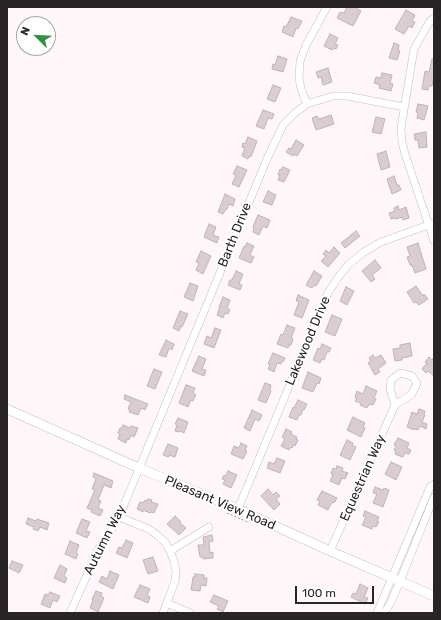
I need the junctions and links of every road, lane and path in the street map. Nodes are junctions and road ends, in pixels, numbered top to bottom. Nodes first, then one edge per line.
1 (327, 7) edge
2 (434, 18) edge
3 (306, 104) junction
4 (404, 107) junction
5 (431, 224) edge
6 (434, 241) edge
7 (395, 405) junction
8 (7, 409) edge
9 (139, 468) junction
10 (434, 484) edge
11 (434, 497) edge
12 (238, 509) junction
13 (118, 517) junction
14 (209, 527) dead end
15 (170, 551) junction
16 (330, 551) junction
17 (396, 580) junction
18 (434, 596) edge
19 (167, 603) junction
20 (70, 613) edge
21 (163, 613) edge
22 (190, 613) edge
23 (378, 613) edge
24 (384, 613) edge

1 - 3 street
2 - 4 street
3 - 4 street, Barth Drive
3 - 9 street, Barth Drive
4 - 5 street
5 - 6 street
5 - 12 street, Lakewood Drive
7 - 7 street
7 - 16 street, Equestrian Way
8 - 9 main road, Pleasant View Road
9 - 12 main road, Pleasant View Road
9 - 13 street, Autumn Way
10 - 17 street
11 - 17 street
12 - 16 main road, Pleasant View Road
13 - 15 street
13 - 20 street, Autumn Way
14 - 15 street
15 - 19 street
16 - 17 main road, Pleasant View Road
17 - 18 main road, Pleasant View Road
17 - 23 street
17 - 24 street
19 - 21 street
19 - 22 street

